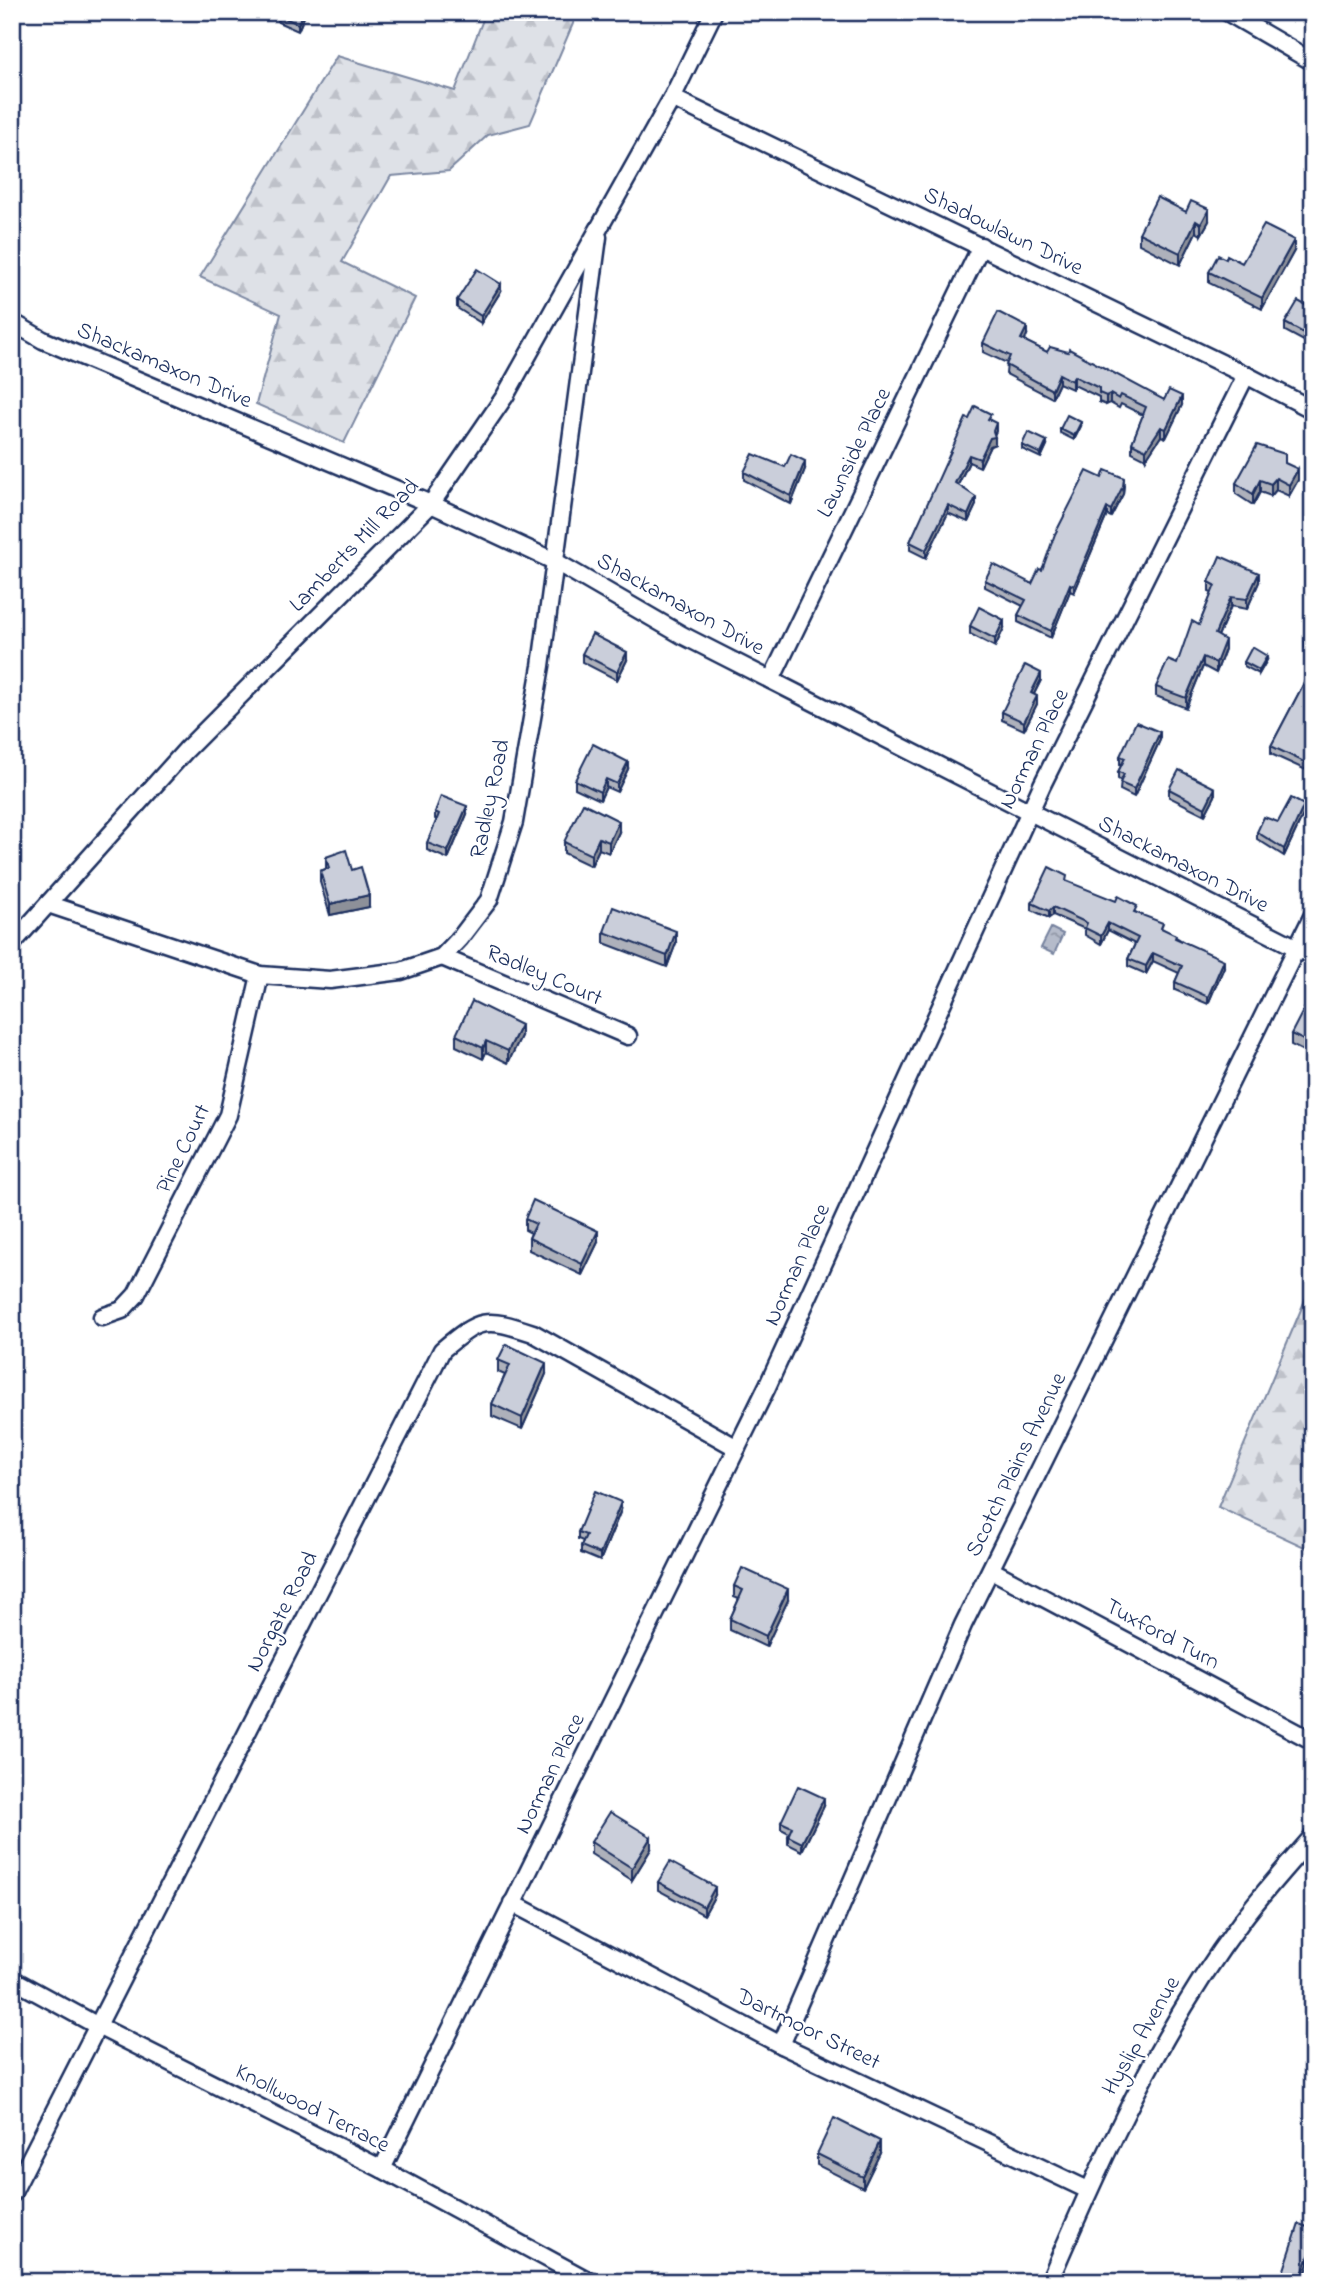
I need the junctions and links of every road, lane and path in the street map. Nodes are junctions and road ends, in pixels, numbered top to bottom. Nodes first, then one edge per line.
1 (713, 12) edge
2 (1227, 12) edge
3 (1313, 62) edge
4 (672, 98) junction
5 (599, 228) junction
6 (981, 246) junction
7 (12, 322) edge
8 (1246, 375) junction
9 (1313, 410) edge
10 (431, 504) junction
11 (556, 562) junction
12 (771, 680) junction
13 (1029, 812) junction
14 (48, 904) junction
15 (1313, 915) edge
16 (12, 944) edge
17 (1297, 948) junction
18 (1313, 956) edge
19 (442, 957) junction
20 (260, 975) junction
21 (628, 1036) dead end
22 (102, 1317) dead end
23 (737, 1448) junction
24 (990, 1570) junction
25 (1313, 1741) edge
26 (1313, 1836) edge
27 (512, 1903) junction
28 (12, 1979) edge
29 (98, 2026) junction
30 (781, 2045) junction
31 (382, 2169) junction
32 (1088, 2190) junction
33 (12, 2194) edge
34 (590, 2282) edge
35 (1049, 2282) edge

1 - 4 street, Lamberts Mill Road
2 - 3 street
4 - 5 street, Lamberts Mill Road
4 - 6 street, Shadowlawn Drive
5 - 10 street, Lamberts Mill Road
5 - 11 street, Radley Road
6 - 8 street, Shadowlawn Drive
6 - 12 street, Lawnside Place
7 - 10 street, Shackamaxon Drive
8 - 9 street, Shadowlawn Drive
8 - 13 street, Norman Place
10 - 11 street, Shackamaxon Drive
10 - 14 street, Lamberts Mill Road
11 - 12 street, Shackamaxon Drive
11 - 19 street, Radley Road
12 - 13 street, Shackamaxon Drive
13 - 17 street, Shackamaxon Drive
13 - 23 street, Norman Place
14 - 16 street, Lamberts Mill Road
14 - 20 street
15 - 17 street, Scotch Plains Avenue
17 - 18 street, Shackamaxon Drive
17 - 24 street, Scotch Plains Avenue
19 - 20 street
19 - 21 street, Radley Court
20 - 22 street, Pine Court
23 - 27 street, Norman Place
23 - 29 street, Norgate Road
24 - 25 street, Tuxford Turn
24 - 30 street, Scotch Plains Avenue
26 - 32 street, Hyslip Avenue
27 - 30 street, Dartmoor Street
27 - 31 street, Norman Place
28 - 29 street, Knollwood Terrace
29 - 31 street, Knollwood Terrace
29 - 33 street, Norgate Road
30 - 32 street, Dartmoor Street
31 - 34 street, Knollwood Terrace
32 - 35 street, Hyslip Avenue

